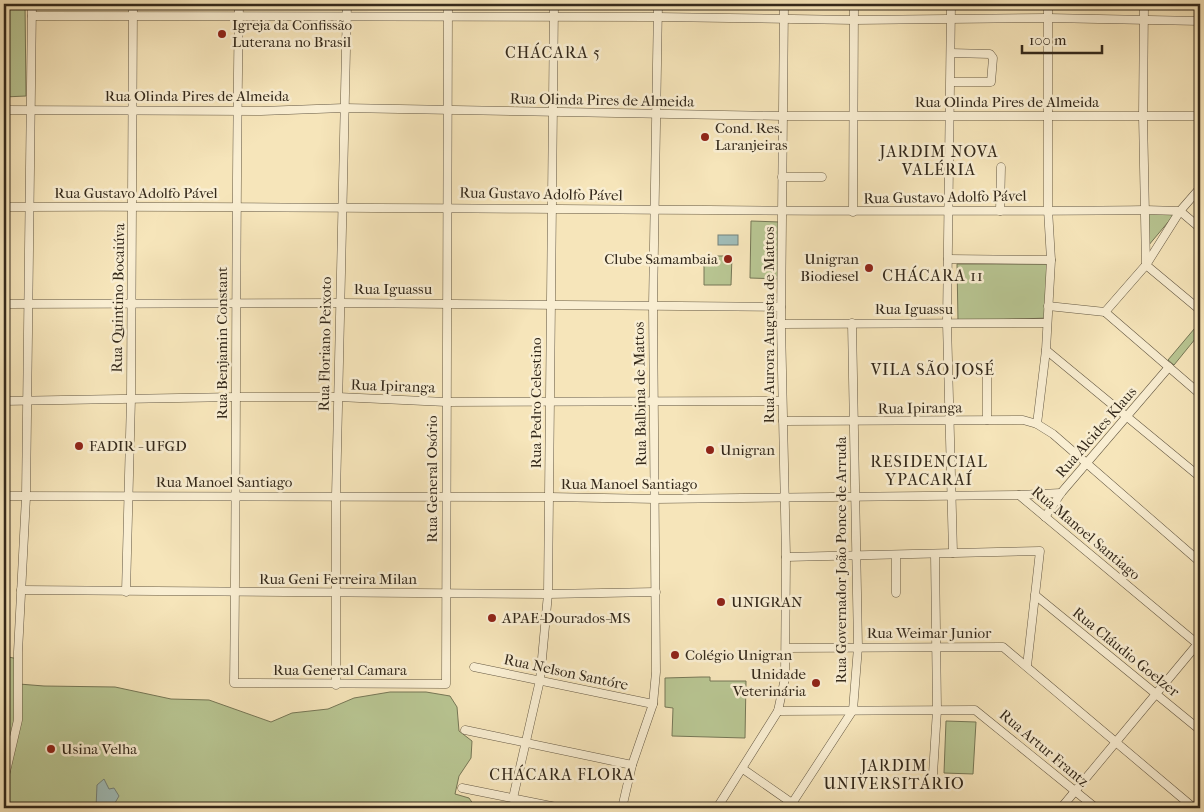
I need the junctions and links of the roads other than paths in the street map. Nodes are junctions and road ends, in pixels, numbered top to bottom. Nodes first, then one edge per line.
1 (32, 4) edge
2 (133, 4) edge
3 (239, 4) edge
4 (347, 4) edge
5 (448, 4) edge
6 (554, 4) edge
7 (658, 4) edge
8 (784, 4) edge
9 (854, 4) edge
10 (951, 4) edge
11 (1048, 4) edge
12 (1144, 4) edge
13 (32, 16) junction
14 (554, 16) junction
15 (132, 17) junction
16 (448, 17) junction
17 (658, 17) junction
18 (239, 18) junction
19 (347, 18) junction
20 (784, 18) junction
21 (951, 18) junction
22 (1048, 18) junction
23 (854, 20) junction
24 (1144, 20) junction
25 (1200, 22) edge
26 (951, 53) junction
27 (951, 82) junction
28 (344, 108) junction
29 (132, 109) junction
30 (4, 110) edge
31 (32, 110) junction
32 (238, 111) junction
33 (447, 111) junction
34 (552, 113) junction
35 (657, 115) junction
36 (783, 116) junction
37 (853, 116) junction
38 (951, 116) junction
39 (1049, 116) junction
40 (1143, 116) junction
41 (1200, 116) edge
42 (1000, 167) dead end
43 (782, 177) junction
44 (822, 177) dead end
45 (1200, 188) edge
46 (133, 205) junction
47 (4, 206) edge
48 (30, 206) junction
49 (447, 206) junction
50 (341, 207) junction
51 (237, 208) junction
52 (551, 208) junction
53 (1048, 209) junction
54 (1145, 210) junction
55 (656, 211) junction
56 (784, 211) junction
57 (950, 211) junction
58 (1000, 211) junction
59 (1180, 211) junction
60 (852, 212) junction
61 (1200, 228) edge
62 (948, 259) junction
63 (1051, 260) junction
64 (1146, 265) junction
65 (130, 302) junction
66 (341, 303) junction
67 (447, 303) junction
68 (4, 304) edge
69 (29, 304) junction
70 (235, 304) junction
71 (550, 304) junction
72 (653, 305) junction
73 (1048, 306) junction
74 (781, 307) junction
75 (1200, 310) edge
76 (1105, 312) junction
77 (852, 323) junction
78 (947, 323) junction
79 (1047, 323) junction
80 (781, 324) junction
81 (1046, 350) junction
82 (988, 366) dead end
83 (1169, 367) junction
84 (1200, 394) edge
85 (237, 397) junction
86 (338, 397) junction
87 (131, 398) junction
88 (4, 400) edge
89 (26, 400) junction
90 (550, 401) junction
91 (446, 402) junction
92 (653, 402) junction
93 (782, 402) junction
94 (1128, 417) junction
95 (987, 420) junction
96 (783, 421) junction
97 (949, 421) junction
98 (855, 422) junction
99 (1037, 424) junction
100 (1087, 464) junction
101 (1200, 477) edge
102 (1061, 493) junction
103 (234, 495) junction
104 (1018, 495) junction
105 (4, 496) edge
106 (26, 496) junction
107 (129, 496) junction
108 (336, 496) junction
109 (855, 496) junction
110 (952, 496) junction
111 (550, 497) junction
112 (784, 497) junction
113 (446, 498) junction
114 (656, 499) junction
115 (1045, 517) junction
116 (953, 553) junction
117 (935, 554) junction
118 (857, 556) junction
119 (896, 556) junction
120 (786, 557) junction
121 (1200, 562) edge
122 (20, 590) junction
123 (126, 592) junction
124 (235, 592) junction
125 (337, 592) junction
126 (656, 592) junction
127 (446, 593) junction
128 (896, 593) dead end
129 (548, 594) junction
130 (1034, 595) junction
131 (1199, 644) edge
132 (858, 647) junction
133 (786, 648) junction
134 (937, 648) junction
135 (1027, 666) junction
136 (474, 667) dead end
137 (540, 680) junction
138 (234, 683) joint
139 (446, 684) joint
140 (336, 685) junction
141 (1156, 694) junction
142 (652, 704) junction
143 (853, 710) junction
144 (937, 710) junction
145 (778, 711) junction
146 (465, 730) dead end
147 (1200, 730) edge
148 (1115, 743) junction
149 (524, 744) junction
150 (632, 765) junction
151 (743, 769) junction
152 (932, 774) dead end
153 (4, 780) edge
154 (462, 788) dead end
155 (1075, 792) junction
156 (513, 798) junction
157 (793, 807) edge
158 (560, 808) edge
159 (622, 808) edge
160 (717, 808) edge
161 (1061, 808) edge
162 (1096, 808) edge
163 (1194, 808) edge

1 - 13 street
2 - 15 street, Rua Quintino Bocaiúva
3 - 18 street, Rua Benjamin Constant
4 - 19 street, Rua Floriano Peixoto
5 - 16 street, Rua General Osório
6 - 14 street, Rua Pedro Celestino
7 - 17 street, Rua Balbina de Mattos
8 - 20 street, Rua Aurora Augusta de Mattos
9 - 23 street
10 - 21 street
11 - 22 street
12 - 24 street
13 - 15 street
13 - 31 street
14 - 16 street
14 - 17 street
14 - 34 street, Rua Pedro Celestino
15 - 18 street
15 - 29 street, Rua Quintino Bocaiúva
16 - 19 street
16 - 33 street, Rua General Osório
17 - 20 street
17 - 35 street, Rua Balbina de Mattos
18 - 19 street
18 - 32 street, Rua Benjamin Constant
19 - 28 street, Rua Floriano Peixoto
20 - 23 street
20 - 36 street, Rua Aurora Augusta de Mattos
21 - 22 street
21 - 23 street
21 - 26 street
22 - 24 street
22 - 39 street
23 - 37 street
24 - 25 street
24 - 40 street
26 - 27 street
26 - 27 street
27 - 38 street
28 - 32 street, Rua Olinda Pires de Almeida
28 - 33 street, Rua Olinda Pires de Almeida
28 - 50 street, Rua Floriano Peixoto
29 - 31 street, Rua Olinda Pires de Almeida
29 - 32 street, Rua Olinda Pires de Almeida
29 - 46 street, Rua Quintino Bocaiúva
30 - 31 street, Rua Olinda Pires de Almeida
31 - 48 street
32 - 51 street, Rua Benjamin Constant
33 - 34 street, Rua Olinda Pires de Almeida
33 - 49 street, Rua General Osório
34 - 35 street, Rua Olinda Pires de Almeida
34 - 52 street, Rua Pedro Celestino
35 - 36 street, Rua Olinda Pires de Almeida
35 - 55 street, Rua Balbina de Mattos
36 - 37 street, Rua Olinda Pires de Almeida
36 - 43 street, Rua Aurora Augusta de Mattos
37 - 38 street, Rua Olinda Pires de Almeida
37 - 60 street
38 - 39 street, Rua Olinda Pires de Almeida
38 - 57 street
39 - 40 street, Rua Olinda Pires de Almeida
39 - 53 street
40 - 41 street, Rua Olinda Pires de Almeida
40 - 54 street
42 - 58 street
43 - 44 street
43 - 56 street, Rua Aurora Augusta de Mattos
45 - 59 street
46 - 48 street, Rua Gustavo Adolfo Pável
46 - 51 street, Rua Gustavo Adolfo Pável
46 - 65 street, Rua Quintino Bocaiúva
47 - 48 street, Rua Gustavo Adolfo Pável
48 - 69 street
49 - 50 street, Rua Gustavo Adolfo Pável
49 - 52 street, Rua Gustavo Adolfo Pável
49 - 67 street, Rua General Osório
50 - 51 street, Rua Gustavo Adolfo Pável
50 - 66 street, Rua Floriano Peixoto
51 - 70 street, Rua Benjamin Constant
52 - 55 street, Rua Gustavo Adolfo Pável
52 - 71 street, Rua Pedro Celestino
53 - 54 street, Rua Gustavo Adolfo Pável
53 - 58 street, Rua Gustavo Adolfo Pável
53 - 63 street
54 - 59 street, Rua Gustavo Adolfo Pável
54 - 64 street
55 - 56 street, Rua Gustavo Adolfo Pável
55 - 72 street, Rua Balbina de Mattos
56 - 60 street, Rua Gustavo Adolfo Pável
56 - 74 street, Rua Aurora Augusta de Mattos
57 - 58 street, Rua Gustavo Adolfo Pável
57 - 60 street, Rua Gustavo Adolfo Pável
57 - 62 street
59 - 61 street
59 - 64 street
62 - 63 street
62 - 78 street
63 - 73 street
64 - 75 street
64 - 76 street
65 - 69 street, Rua Iguassu
65 - 70 street, Rua Iguassu
65 - 87 street, Rua Quintino Bocaiúva
66 - 67 street, Rua Iguassu
66 - 70 street, Rua Iguassu
66 - 86 street, Rua Floriano Peixoto
67 - 71 street, Rua Iguassu
67 - 91 street, Rua General Osório
68 - 69 street, Rua Iguassu
69 - 89 street
70 - 85 street, Rua Benjamin Constant
71 - 72 street, Rua Iguassu
71 - 90 street, Rua Pedro Celestino
72 - 74 street, Rua Iguassu
72 - 92 street, Rua Balbina de Mattos
73 - 76 street
73 - 79 street
74 - 80 street, Rua Aurora Augusta de Mattos
76 - 83 street
77 - 78 street, Rua Iguassu
77 - 80 street, Rua Iguassu
77 - 98 street, Rua Governador João Ponce de Arruda
78 - 79 street, Rua Iguassu
78 - 97 street
79 - 81 street
80 - 93 street, Rua Aurora Augusta de Mattos
81 - 94 street
81 - 99 street
82 - 95 street
83 - 84 street
83 - 94 street, Rua Alcides Klaus
85 - 86 street, Rua Ipiranga
85 - 87 street, Rua Ipiranga
85 - 103 street, Rua Benjamin Constant
86 - 91 street, Rua Ipiranga
86 - 108 street, Rua Floriano Peixoto
87 - 89 street, Rua Ipiranga
87 - 107 street, Rua Quintino Bocaiúva
88 - 89 street, Rua Ipiranga
89 - 106 street
90 - 91 street, Rua Ipiranga
90 - 92 street, Rua Ipiranga
90 - 111 street, Rua Pedro Celestino
91 - 113 street, Rua General Osório
92 - 93 street, Rua Ipiranga
92 - 114 street, Rua Balbina de Mattos
93 - 96 street, Rua Aurora Augusta de Mattos
94 - 100 street, Rua Alcides Klaus
94 - 101 street
95 - 97 street, Rua Ipiranga
95 - 99 street, Rua Ipiranga
96 - 98 street, Rua Ipiranga
96 - 112 street, Rua Aurora Augusta de Mattos
97 - 98 street, Rua Ipiranga
97 - 110 street
98 - 109 street, Rua Governador João Ponce de Arruda
99 - 100 street, Rua Ipiranga
100 - 102 street, Rua Alcides Klaus
100 - 121 street, Rua Ipiranga
102 - 104 street
102 - 115 street, Rua Alcides Klaus
103 - 107 street, Rua Manoel Santiago
103 - 108 street, Rua Manoel Santiago
103 - 124 street, Rua Benjamin Constant
104 - 110 street, Rua Manoel Santiago
104 - 115 street, Rua Manoel Santiago
105 - 106 street, Rua Manoel Santiago
106 - 107 street, Rua Manoel Santiago
106 - 122 street
107 - 123 street, Rua Quintino Bocaiúva
108 - 113 street, Rua Manoel Santiago
108 - 125 street, Rua Floriano Peixoto
109 - 110 street, Rua Manoel Santiago
109 - 112 street, Rua Manoel Santiago
109 - 118 street, Rua Governador João Ponce de Arruda
110 - 116 street
111 - 113 street, Rua Manoel Santiago
111 - 114 street, Rua Manoel Santiago
111 - 129 street, Rua Pedro Celestino
112 - 114 street, Rua Manoel Santiago
112 - 120 street, Rua Aurora Augusta de Mattos
113 - 127 street, Rua General Osório
114 - 126 street, Rua Balbina de Mattos
115 - 131 street, Rua Manoel Santiago
116 - 117 street
116 - 130 street
117 - 119 street
117 - 134 street
118 - 119 street
118 - 120 street
118 - 132 street, Rua Governador João Ponce de Arruda
119 - 128 street
120 - 133 street, Rua Aurora Augusta de Mattos
122 - 123 street, Rua Geni Ferreira Milan
122 - 153 street
123 - 124 street, Rua Geni Ferreira Milan
124 - 125 street, Rua Geni Ferreira Milan
124 - 138 street, Rua Benjamin Constant
125 - 127 street, Rua Geni Ferreira Milan
125 - 140 street, Rua Floriano Peixoto
126 - 129 street, Rua Geni Ferreira Milan
126 - 142 street, Rua Balbina de Mattos
127 - 129 street, Rua Geni Ferreira Milan
127 - 139 street, Rua General Osório
129 - 137 street, Rua Pedro Celestino
130 - 135 street
130 - 141 street, Rua Cláudio Goelzer
131 - 141 street
132 - 133 street, Rua Weimar Junior
132 - 134 street, Rua Weimar Junior
132 - 143 street, Rua Governador João Ponce de Arruda
133 - 145 street, Rua Aurora Augusta de Mattos
134 - 135 street, Rua Weimar Junior
134 - 144 street
135 - 148 street
136 - 137 street, Rua Nelson Santóre
137 - 142 street, Rua Nelson Santóre
137 - 149 street, Rua Pedro Celestino
138 - 140 street, Rua General Camara
139 - 140 street, Rua General Camara
141 - 147 street, Rua Cláudio Goelzer
141 - 148 street
142 - 150 street, Rua Balbina de Mattos
143 - 144 street
143 - 145 street
143 - 157 street, Rua Governador João Ponce de Arruda
144 - 152 street
144 - 155 street, Rua Artur Frantz
145 - 151 street, Rua Aurora Augusta de Mattos
146 - 149 street
148 - 155 street
148 - 163 street
149 - 150 street
149 - 156 street, Rua Pedro Celestino
150 - 159 street, Rua Balbina de Mattos
151 - 157 street
151 - 160 street, Rua Aurora Augusta de Mattos
154 - 156 street
155 - 161 street
155 - 162 street, Rua Artur Frantz
156 - 158 street

